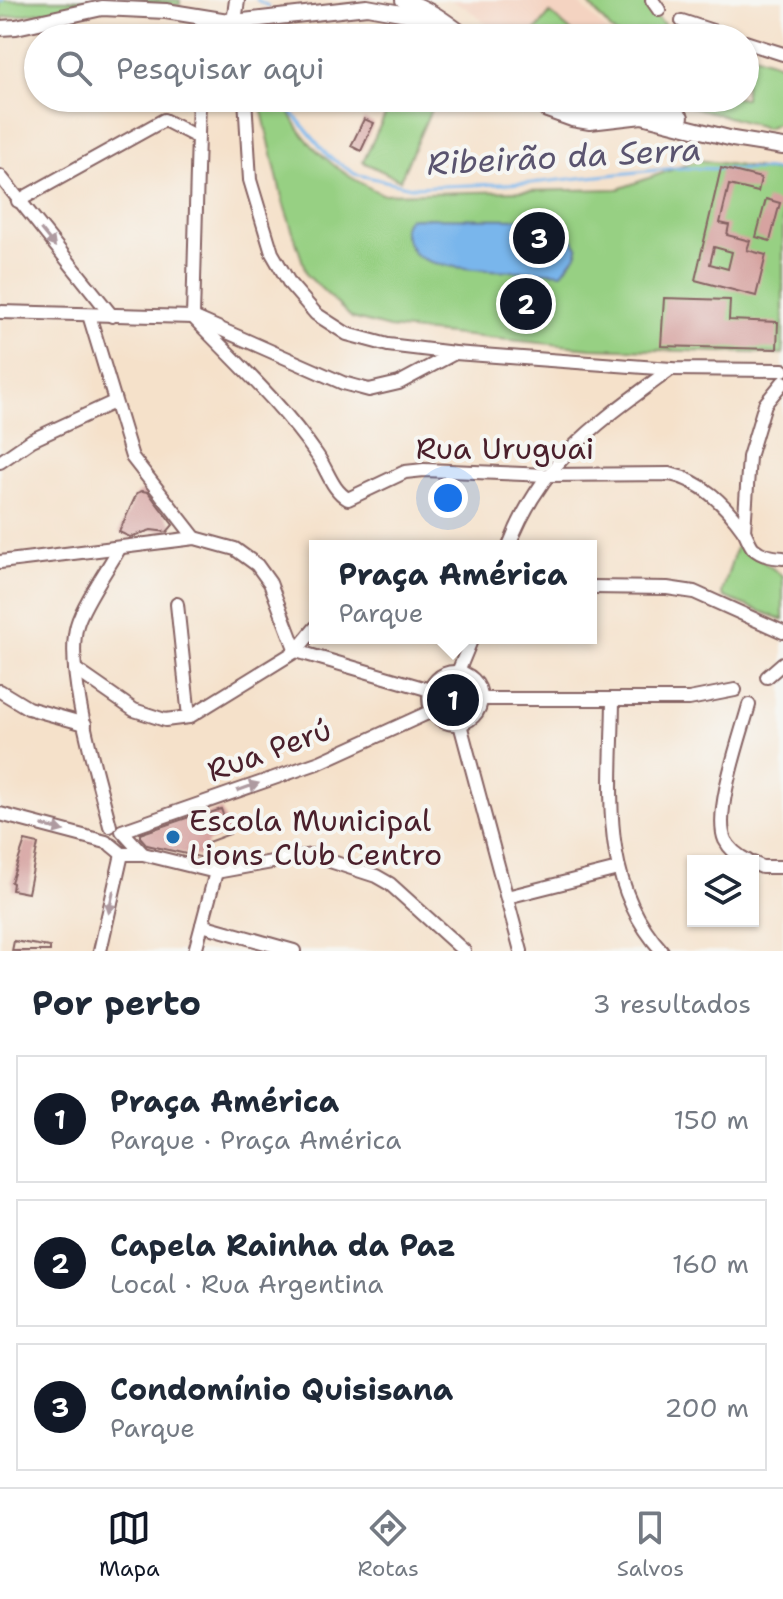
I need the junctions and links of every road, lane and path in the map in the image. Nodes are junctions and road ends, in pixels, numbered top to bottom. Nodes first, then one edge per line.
1 (237, 0) edge
2 (403, 0) edge
3 (343, 5) edge
4 (288, 7) edge
5 (203, 19) junction
6 (682, 21) dead end
7 (234, 22) junction
8 (30, 24) edge
9 (203, 24) edge
10 (431, 24) edge
11 (448, 24) edge
12 (691, 24) edge
13 (24, 25) edge
14 (0, 28) edge
15 (759, 46) edge
16 (783, 54) edge
17 (198, 112) edge
18 (246, 112) edge
19 (553, 112) edge
20 (665, 112) edge
21 (197, 137) junction
22 (783, 138) edge
23 (783, 147) edge
24 (0, 176) edge
25 (18, 201) junction
26 (0, 312) edge
27 (89, 315) junction
28 (112, 316) junction
29 (193, 317) junction
30 (455, 353) junction
31 (671, 369) junction
32 (783, 370) edge
33 (783, 382) edge
34 (114, 402) junction
35 (0, 462) edge
36 (547, 475) junction
37 (744, 531) junction
38 (195, 538) junction
39 (511, 540) edge
40 (119, 549) junction
41 (782, 558) edge
42 (0, 562) edge
43 (597, 587) edge
44 (177, 604) dead end
45 (783, 632) edge
46 (309, 635) edge
47 (470, 644) edge
48 (296, 651) junction
49 (783, 663) edge
50 (75, 669) junction
51 (458, 672) junction
52 (767, 677) dead end
53 (430, 690) junction
54 (735, 690) dead end
55 (0, 691) edge
56 (481, 699) junction
57 (613, 701) junction
58 (749, 705) dead end
59 (432, 711) junction
60 (189, 717) junction
61 (85, 724) junction
62 (460, 724) junction
63 (0, 814) edge
64 (116, 828) junction
65 (113, 847) junction
66 (143, 854) junction
67 (736, 855) edge
68 (759, 866) edge
69 (783, 867) edge
70 (618, 869) junction
71 (216, 872) junction
72 (507, 897) junction
73 (202, 925) junction
74 (279, 949) edge
75 (100, 951) edge
76 (195, 951) edge
77 (294, 951) edge
78 (464, 951) edge
79 (521, 951) edge
80 (662, 951) edge

1 - 7 main road
2 - 11 main road
3 - 4 main road
3 - 10 main road
4 - 7 main road
5 - 7 main road
5 - 8 main road
5 - 9 street
6 - 12 street
13 - 14 main road
15 - 16 street
17 - 21 street
18 - 30 street
19 - 23 main road
20 - 22 main road
21 - 25 street
21 - 29 street
24 - 25 street
25 -> 28 street
26 - 27 street
27 - 28 street
27 - 34 street
28 - 29 street
29 - 30 street
29 - 36 street, Rua Uruguai
30 - 31 street
31 - 32 street
31 - 36 street
33 - 37 street
34 - 35 street
34 - 38 street
36 - 37 street, Rua Uruguai
36 - 39 street
37 - 41 street, Rua Uruguai
38 - 40 street
38 - 48 street
40 - 42 street
40 - 50 street
43 - 45 street
44 - 60 street
46 - 48 street
47 - 51 street
48 - 53 street
48 - 60 street
49 - 52 street
50 - 60 street
50 - 61 street
51 - 53 street
51 - 56 street
53 - 59 street
54 - 57 street
55 - 61 street
56 - 57 street
56 - 62 street
57 - 70 street
58 - 67 street
59 - 62 street
64 -> 59 street, Rua Perú
61 - 64 street
62 - 72 street
63 -> 65 street
64 - 65 street
64 - 66 street
65 - 66 street
65 -> 75 street
66 - 71 street
68 - 69 street
70 - 72 street
70 - 80 street
71 - 73 street
71 - 78 street
72 - 79 street
73 - 74 street
73 - 76 street
74 - 77 street

